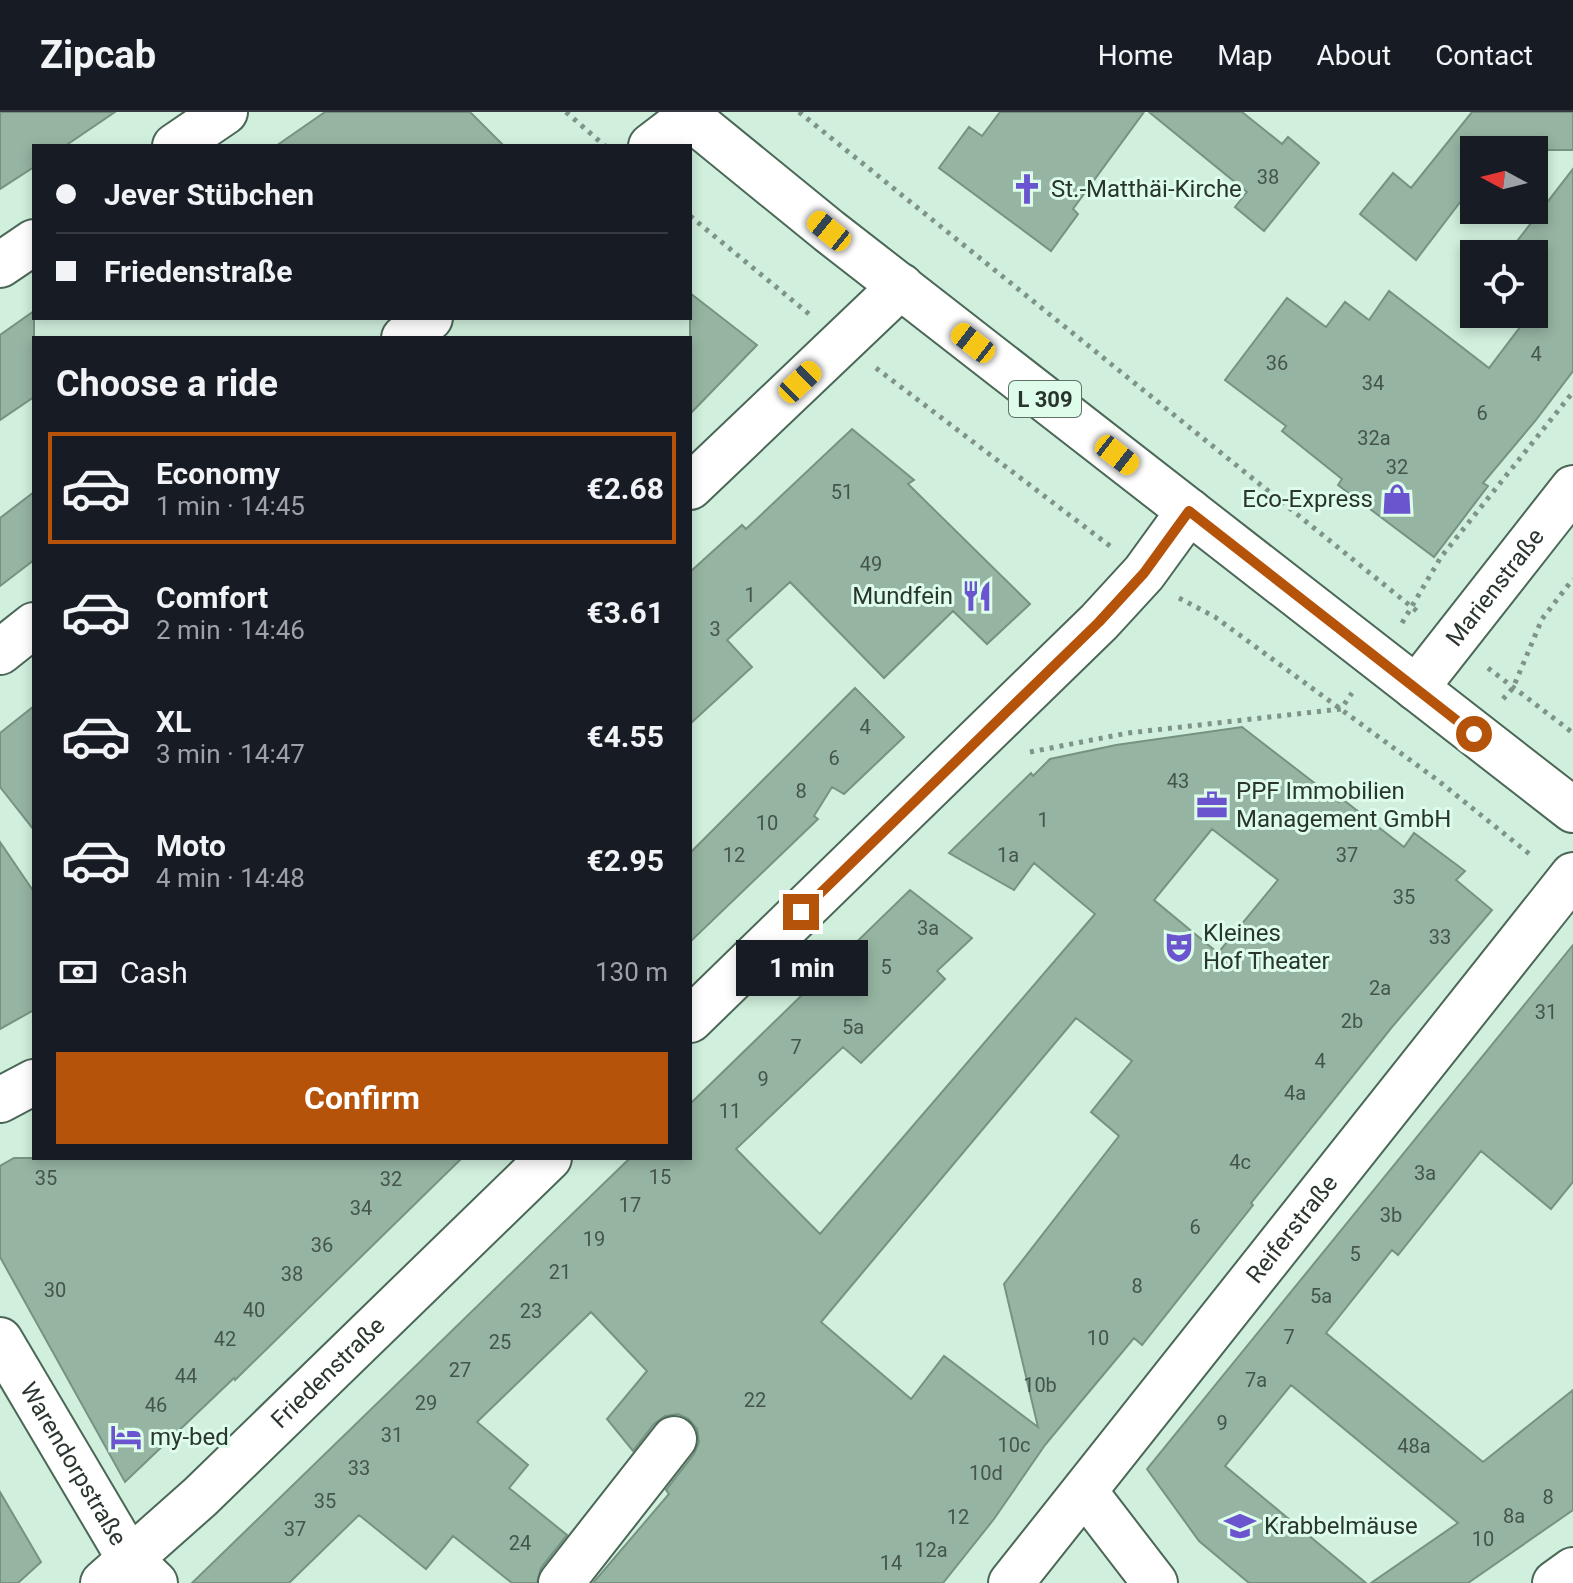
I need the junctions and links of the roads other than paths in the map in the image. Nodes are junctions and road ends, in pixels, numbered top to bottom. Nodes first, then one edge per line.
1 (225, 112) edge
2 (686, 114) edge
3 (178, 144) edge
4 (653, 144) edge
5 (32, 243) edge
6 (0, 265) edge
7 (901, 286) junction
8 (427, 320) edge
9 (407, 336) edge
10 (692, 485) edge
11 (1573, 488) edge
12 (1189, 511) junction
13 (32, 627) edge
14 (0, 652) edge
15 (1416, 688) junction
16 (1573, 810) edge
17 (1570, 879) edge
18 (692, 1018) edge
19 (32, 1083) edge
20 (0, 1100) edge
21 (547, 1160) edge
22 (0, 1340) edge
23 (674, 1439) dead end
24 (1085, 1492) junction
25 (1573, 1570) edge
26 (129, 1575) edge
27 (561, 1583) edge
28 (1011, 1583) edge
29 (1155, 1583) edge
30 (1555, 1583) edge

1 - 3 street
2 - 4 street
2 - 7 street, L 309
5 - 6 street
7 - 10 street
7 - 12 street, L 309
8 - 9 street
11 - 15 street, Marienstraße
12 - 15 street, L 309
12 - 18 street
13 - 14 street
15 - 16 street, L 309
17 - 24 street, Reiferstraße
19 - 20 street
21 - 26 street, Friedenstraße
22 - 26 street, Warendorpstraße
23 - 27 street
24 - 28 street, Reiferstraße
24 - 29 street
25 - 30 street

